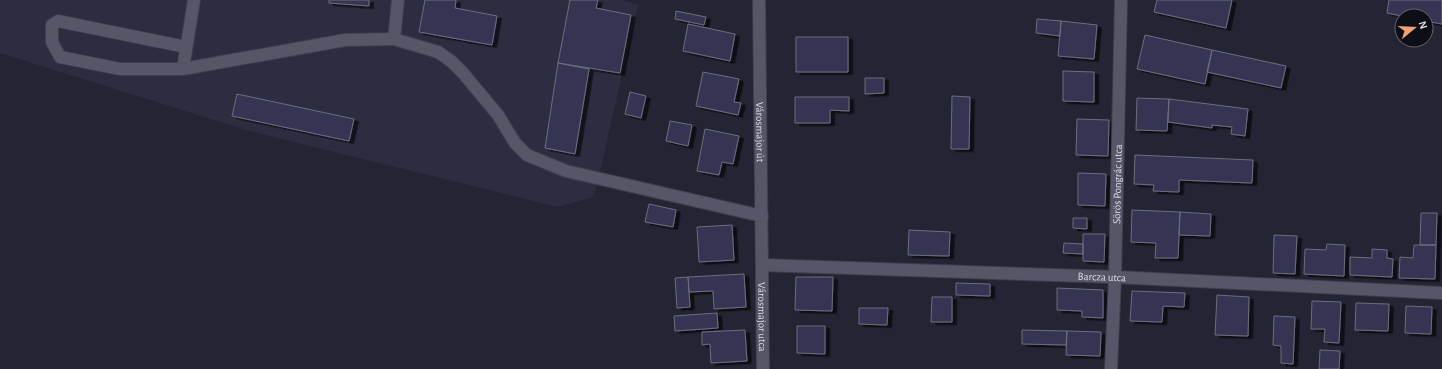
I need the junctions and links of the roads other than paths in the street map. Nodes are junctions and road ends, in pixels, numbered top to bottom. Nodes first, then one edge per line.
1 (194, 0) edge
2 (398, 0) edge
3 (759, 0) edge
4 (1121, 0) edge
5 (394, 40) junction
6 (186, 47) junction
7 (183, 69) junction
8 (762, 216) junction
9 (762, 265) junction
10 (1115, 277) junction
11 (1442, 293) edge
12 (763, 369) edge
13 (1111, 369) edge

1 - 6 street
2 - 5 street
3 - 8 street, Városmajor út
4 - 10 street, Sörös Pongrác utca
5 - 7 street
5 - 8 street
6 - 7 street
6 - 7 street
8 - 9 street, Városmajor út
9 - 10 street, Barcza utca
9 - 12 street, Városmajor utca
10 - 11 street, Barcza utca
10 - 13 street, Sörös Pongrác utca

